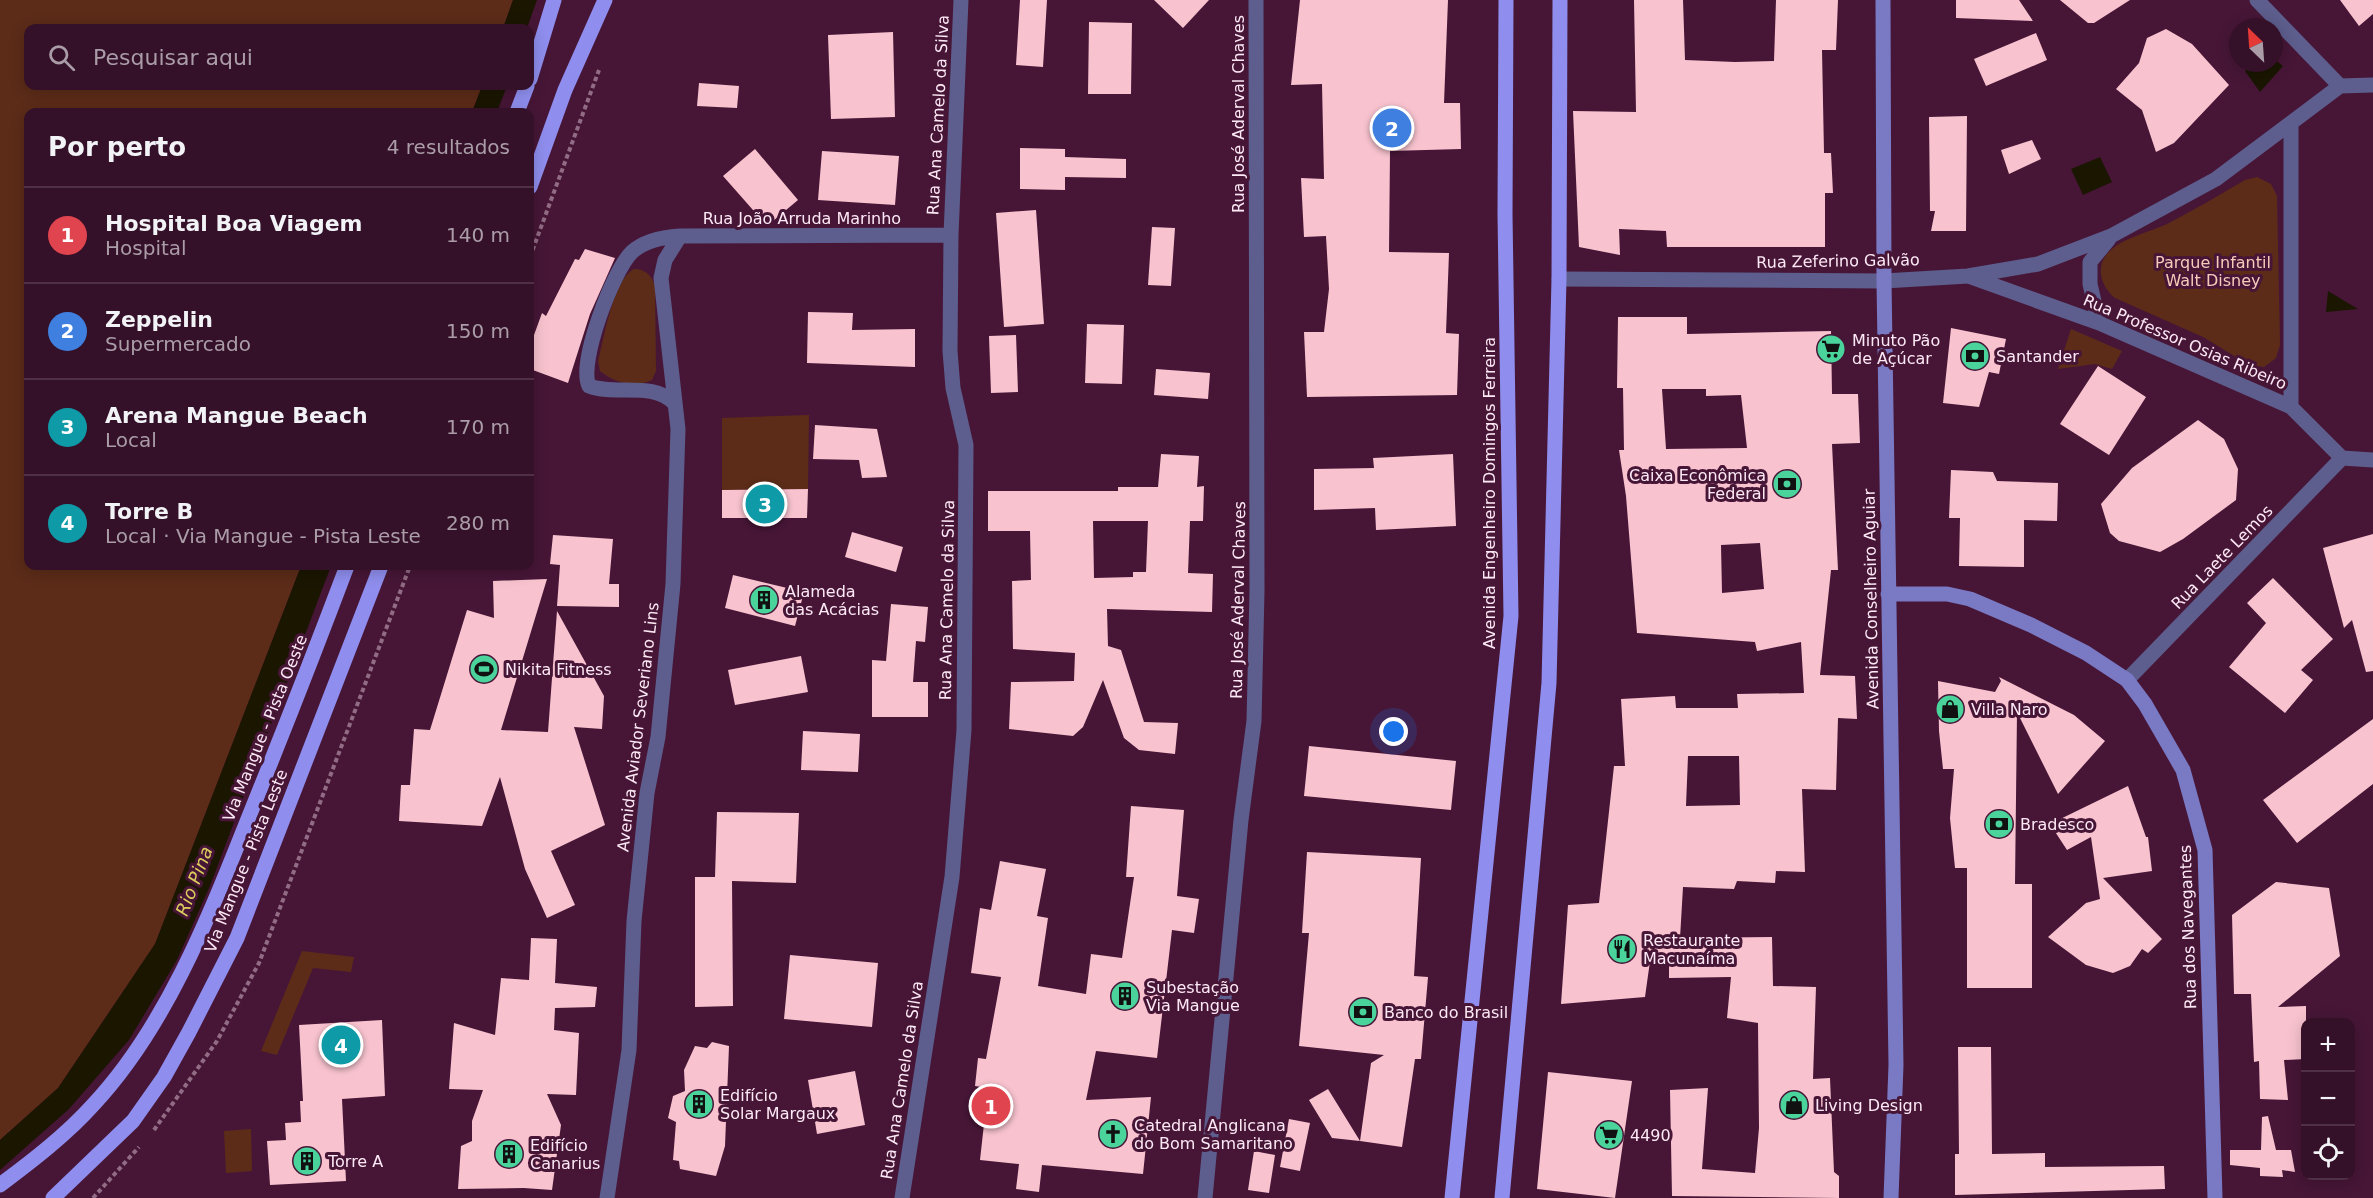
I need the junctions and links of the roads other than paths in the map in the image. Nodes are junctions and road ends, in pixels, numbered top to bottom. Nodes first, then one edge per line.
1 (554, 0) edge
2 (605, 0) edge
3 (961, 0) edge
4 (1256, 0) edge
5 (1506, 0) edge
6 (1560, 0) edge
7 (1883, 0) edge
8 (2257, 0) edge
9 (534, 65) edge
10 (2373, 85) edge
11 (2340, 86) junction
12 (525, 90) edge
13 (519, 108) edge
14 (2291, 126) junction
15 (534, 176) edge
16 (951, 235) junction
17 (680, 236) junction
18 (2111, 236) junction
19 (665, 260) joint
20 (1968, 276) junction
21 (1558, 279) junction
22 (1884, 281) junction
23 (2099, 323) junction
24 (674, 403) junction
25 (2291, 406) junction
26 (2342, 458) junction
27 (2373, 460) edge
28 (345, 570) edge
29 (379, 570) edge
30 (1888, 594) junction
31 (2127, 680) junction
32 (0, 1185) edge
33 (53, 1198) edge
34 (607, 1198) edge
35 (902, 1198) edge
36 (1204, 1198) edge
37 (1452, 1198) edge
38 (1502, 1198) edge
39 (1891, 1198) edge
40 (2215, 1198) edge

1 - 9 main road
2 - 15 main road
3 - 16 street, Rua Ana Camelo da Silva
4 - 36 street, Rua José Aderval Chaves
5 - 37 main road, Avenida Engenheiro Domingos Ferreira
6 - 21 main road
7 - 22 main road, Avenida Conselheiro Aguiar
8 - 11 street
10 - 11 street
11 - 14 street, Rua Zeferino Galvão
12 - 13 main road
14 - 18 street, Rua Zeferino Galvão
14 - 25 street
16 - 17 street, Rua João Arruda Marinho
16 - 35 street, Rua Ana Camelo da Silva
17 - 19 street, Rua João Arruda Marinho
17 - 24 street
18 - 20 street, Rua Zeferino Galvão
18 - 23 street, Rua Zeferino Galvão
19 - 24 street, Avenida Aviador Severiano Lins
20 - 22 street, Rua Zeferino Galvão
20 - 23 street, Rua Professor Osias Ribeiro
21 - 22 street, Rua Zeferino Galvão
21 - 38 main road
22 - 30 main road, Avenida Conselheiro Aguiar
23 - 25 street, Rua Professor Osias Ribeiro
24 - 34 street, Avenida Aviador Severiano Lins
25 - 26 street, Rua Professor Osias Ribeiro
26 - 27 street
26 - 31 street, Rua Laete Lemos
28 - 32 main road, Via Mangue - Pista Oeste
29 - 33 main road, Via Mangue - Pista Leste
30 - 31 main road, Rua dos Navegantes
30 - 39 main road, Avenida Conselheiro Aguiar
31 - 40 main road, Rua dos Navegantes

